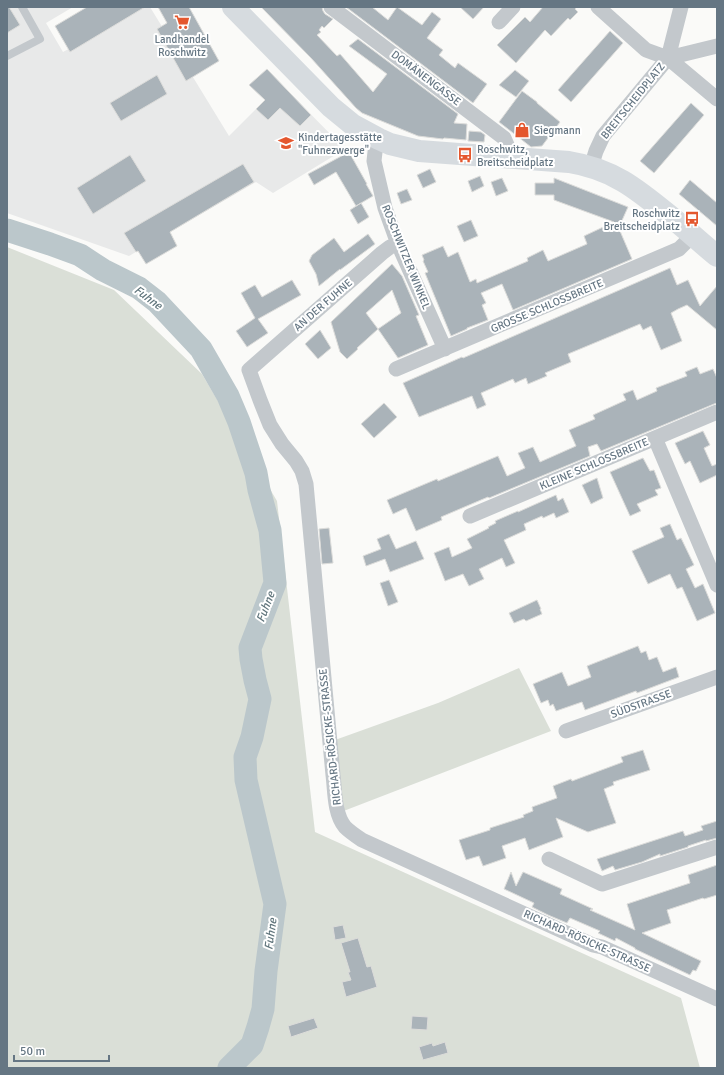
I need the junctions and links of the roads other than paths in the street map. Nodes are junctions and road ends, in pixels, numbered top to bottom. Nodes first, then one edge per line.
1 (22, 7) edge
2 (233, 7) edge
3 (331, 7) edge
4 (513, 7) edge
5 (598, 7) edge
6 (681, 7) edge
7 (499, 22) dead end
8 (717, 46) edge
9 (7, 56) edge
10 (668, 58) junction
11 (717, 99) edge
12 (379, 139) junction
13 (508, 158) junction
14 (591, 166) junction
15 (693, 235) junction
16 (398, 244) junction
17 (717, 256) edge
18 (445, 349) junction
19 (250, 370) joint
20 (396, 370) dead end
21 (717, 412) edge
22 (655, 438) junction
23 (470, 516) dead end
24 (717, 585) edge
25 (717, 677) edge
26 (566, 731) dead end
27 (717, 847) edge
28 (549, 859) dead end
29 (715, 994) edge

1 - 9 lane
2 - 12 main road
3 - 13 street, DOMÄNENGASSE
4 - 7 street
5 - 10 street
6 - 10 street
8 - 10 street
10 - 11 street
10 - 14 street, BREITSCHEIDPLATZ
12 - 13 main road
12 - 16 street, ROSCHWITZER WINKEL
13 - 14 main road
14 - 15 main road
15 - 17 main road
15 - 18 street, GROSSE SCHLOSSBREITE
16 - 18 street, ROSCHWITZER WINKEL
16 - 19 street, AN DER FUHNE
18 - 20 street, GROSSE SCHLOSSBREITE
19 - 29 street, RICHARD-RÖSICKE-STRASSE
21 - 22 street, KLEINE SCHLOSSBREITE
22 - 23 street, KLEINE SCHLOSSBREITE
22 - 24 street
25 - 26 street, SÜDSTRASSE
27 - 28 street

